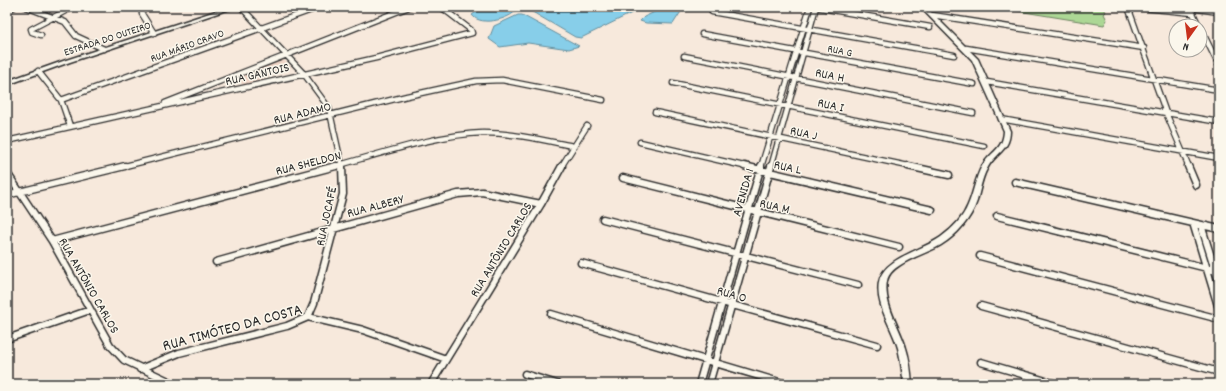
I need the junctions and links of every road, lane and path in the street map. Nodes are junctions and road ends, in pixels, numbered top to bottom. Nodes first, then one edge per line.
1 (14, 7) edge
2 (26, 7) edge
3 (73, 7) edge
4 (142, 7) edge
5 (233, 7) edge
6 (241, 7) edge
7 (320, 7) edge
8 (409, 7) edge
9 (441, 7) edge
10 (810, 7) edge
11 (815, 7) edge
12 (923, 7) edge
13 (1128, 7) edge
14 (1134, 7) edge
15 (1183, 7) edge
16 (1191, 8) edge
17 (7, 11) edge
18 (712, 12) dead end
19 (1219, 12) edge
20 (1193, 13) junction
21 (932, 15) junction
22 (53, 17) junction
23 (1196, 18) edge
24 (930, 27) dead end
25 (261, 28) junction
26 (806, 28) junction
27 (154, 33) junction
28 (702, 34) dead end
29 (41, 35) dead end
30 (1208, 43) edge
31 (966, 48) junction
32 (1144, 48) junction
33 (104, 49) junction
34 (800, 52) junction
35 (285, 55) junction
36 (954, 55) dead end
37 (684, 56) dead end
38 (1219, 66) edge
39 (38, 71) junction
40 (304, 74) junction
41 (792, 77) junction
42 (1156, 79) junction
43 (8, 82) edge
44 (987, 82) junction
45 (673, 83) dead end
46 (974, 84) dead end
47 (1219, 90) edge
48 (61, 100) junction
49 (603, 100) dead end
50 (779, 105) junction
51 (788, 106) junction
52 (154, 108) junction
53 (655, 112) dead end
54 (973, 113) dead end
55 (1166, 113) junction
56 (330, 116) junction
57 (1002, 118) junction
58 (1219, 122) edge
59 (70, 126) junction
60 (587, 126) dead end
61 (772, 136) junction
62 (779, 138) junction
63 (7, 141) edge
64 (640, 142) dead end
65 (573, 146) junction
66 (984, 146) dead end
67 (1183, 151) junction
68 (1219, 158) edge
69 (342, 165) junction
70 (760, 170) junction
71 (770, 172) junction
72 (7, 173) edge
73 (949, 175) dead end
74 (623, 178) dead end
75 (1016, 182) dead end
76 (1196, 185) dead end
77 (19, 192) junction
78 (7, 195) edge
79 (541, 204) junction
80 (749, 210) junction
81 (932, 210) dead end
82 (758, 212) junction
83 (997, 216) dead end
84 (603, 219) dead end
85 (1192, 223) junction
86 (1201, 225) junction
87 (335, 228) junction
88 (1219, 229) edge
89 (52, 241) junction
90 (899, 247) dead end
91 (736, 253) junction
92 (745, 256) junction
93 (980, 256) dead end
94 (216, 262) dead end
95 (581, 263) dead end
96 (1206, 268) junction
97 (1217, 271) edge
98 (1219, 282) edge
99 (858, 285) dead end
100 (722, 302) junction
101 (732, 306) junction
102 (981, 306) dead end
103 (1219, 309) edge
104 (90, 310) junction
105 (551, 314) dead end
106 (308, 317) junction
107 (1219, 319) edge
108 (7, 339) edge
109 (877, 345) dead end
110 (446, 359) junction
111 (706, 360) junction
112 (981, 362) dead end
113 (716, 364) junction
114 (140, 369) junction
115 (1219, 372) edge
116 (525, 374) dead end
117 (162, 382) edge
118 (175, 384) edge
119 (432, 384) edge
120 (556, 384) edge
121 (698, 384) edge
122 (709, 384) edge
123 (786, 384) edge
124 (908, 384) edge
125 (1056, 384) edge

1 - 17 street
2 - 22 street
3 - 22 street
4 - 27 street
5 - 27 street, ESTRADA DO OUTEIRO
6 - 25 street, RUA JOCAFÉ
7 - 25 street, RUA MÁRIO CRAVO
8 - 35 street
9 - 40 street, RUA GANTOIS
10 - 26 street, AVENIDA 1
11 - 24 street
11 - 26 street, AVENIDA 1
12 - 21 street
13 - 32 street
14 - 20 street
15 - 16 street
16 - 19 street
16 - 20 street
18 - 26 street
20 - 23 street
21 - 31 street
21 - 32 street
22 - 29 street
22 - 33 street
25 - 35 street, RUA JOCAFÉ
25 - 48 street, RUA MÁRIO CRAVO
26 - 34 street, AVENIDA 1
26 - 36 street
27 - 33 street, ESTRADA DO OUTEIRO
28 - 34 street, RUA G
30 - 38 street
31 - 42 street
31 - 44 street
32 - 42 street
33 - 39 street, ESTRADA DO OUTEIRO
34 - 41 street, AVENIDA 1
34 - 46 street, RUA G
35 - 40 street, RUA JOCAFÉ
35 - 52 street
37 - 41 street, RUA H
39 - 43 street, ESTRADA DO OUTEIRO
39 - 48 street
40 - 52 street, RUA GANTOIS
40 - 56 street, RUA JOCAFÉ
41 - 50 street, AVENIDA 1
41 - 51 street, AVENIDA 1
41 - 54 street, RUA H
42 - 47 street
42 - 55 street
44 - 55 street
44 - 57 street
45 - 50 street, RUA I
48 - 59 street
49 - 56 street, RUA ADAMO
50 - 51 street, RUA I
50 - 61 street, AVENIDA 1
51 - 62 street, AVENIDA 1
51 - 66 street, RUA I
52 - 59 street, RUA GANTOIS
53 - 61 street, RUA J
55 - 58 street
55 - 67 street
56 - 69 street, RUA JOCAFÉ
56 - 77 street, RUA ADAMO
57 - 67 street
57 - 124 street
59 - 63 street, RUA GANTOIS
60 - 65 street, RUA ANTÔNIO CARLOS
61 - 62 street, RUA J
61 - 70 street, AVENIDA 1
62 - 71 street, AVENIDA 1
62 - 73 street, RUA J
64 - 70 street, RUA L
65 - 69 street, RUA SHELDON
65 - 79 street, RUA ANTÔNIO CARLOS
67 - 68 street
67 - 76 street
69 - 87 street, RUA JOCAFÉ
69 - 89 street, RUA SHELDON
70 - 71 street, RUA L
70 - 80 street, AVENIDA 1
71 - 81 street, RUA L
71 - 82 street, AVENIDA 1
72 - 77 street, RUA ANTÔNIO CARLOS
74 - 80 street, RUA M
75 - 85 street
77 - 78 street, RUA ADAMO
77 - 89 street, RUA ANTÔNIO CARLOS
79 - 87 street, RUA ALBERY
79 - 110 street, RUA ANTÔNIO CARLOS
80 - 82 street, RUA M
80 - 91 street, AVENIDA 1
82 - 90 street, RUA M
82 - 92 street, AVENIDA 1
83 - 96 street
84 - 91 street
85 - 86 street
85 - 96 street
86 - 88 street
86 - 97 street
87 - 94 street, RUA ALBERY
87 - 106 street, RUA JOCAFÉ
89 - 104 street, RUA ANTÔNIO CARLOS
91 - 92 street
91 - 100 street, AVENIDA 1
92 - 99 street
92 - 101 street, AVENIDA 1
93 - 107 street
95 - 100 street, RUA O
96 - 97 street
96 - 103 street
97 - 98 street
100 - 101 street, RUA O
100 - 111 street, AVENIDA 1
101 - 109 street, RUA O
101 - 113 street, AVENIDA 1
102 - 115 street
104 - 108 street
104 - 114 street, RUA ANTÔNIO CARLOS
105 - 111 street
106 - 110 street, RUA TIMÓTEO DA COSTA
106 - 114 street, RUA TIMÓTEO DA COSTA
110 - 119 street, RUA ANTÔNIO CARLOS
111 - 113 street
111 - 121 street, AVENIDA 1
112 - 125 street
113 - 122 street, AVENIDA 1
113 - 123 street
114 - 117 street, RUA ANTÔNIO CARLOS
116 - 120 street
117 - 118 street, RUA ANTÔNIO CARLOS

